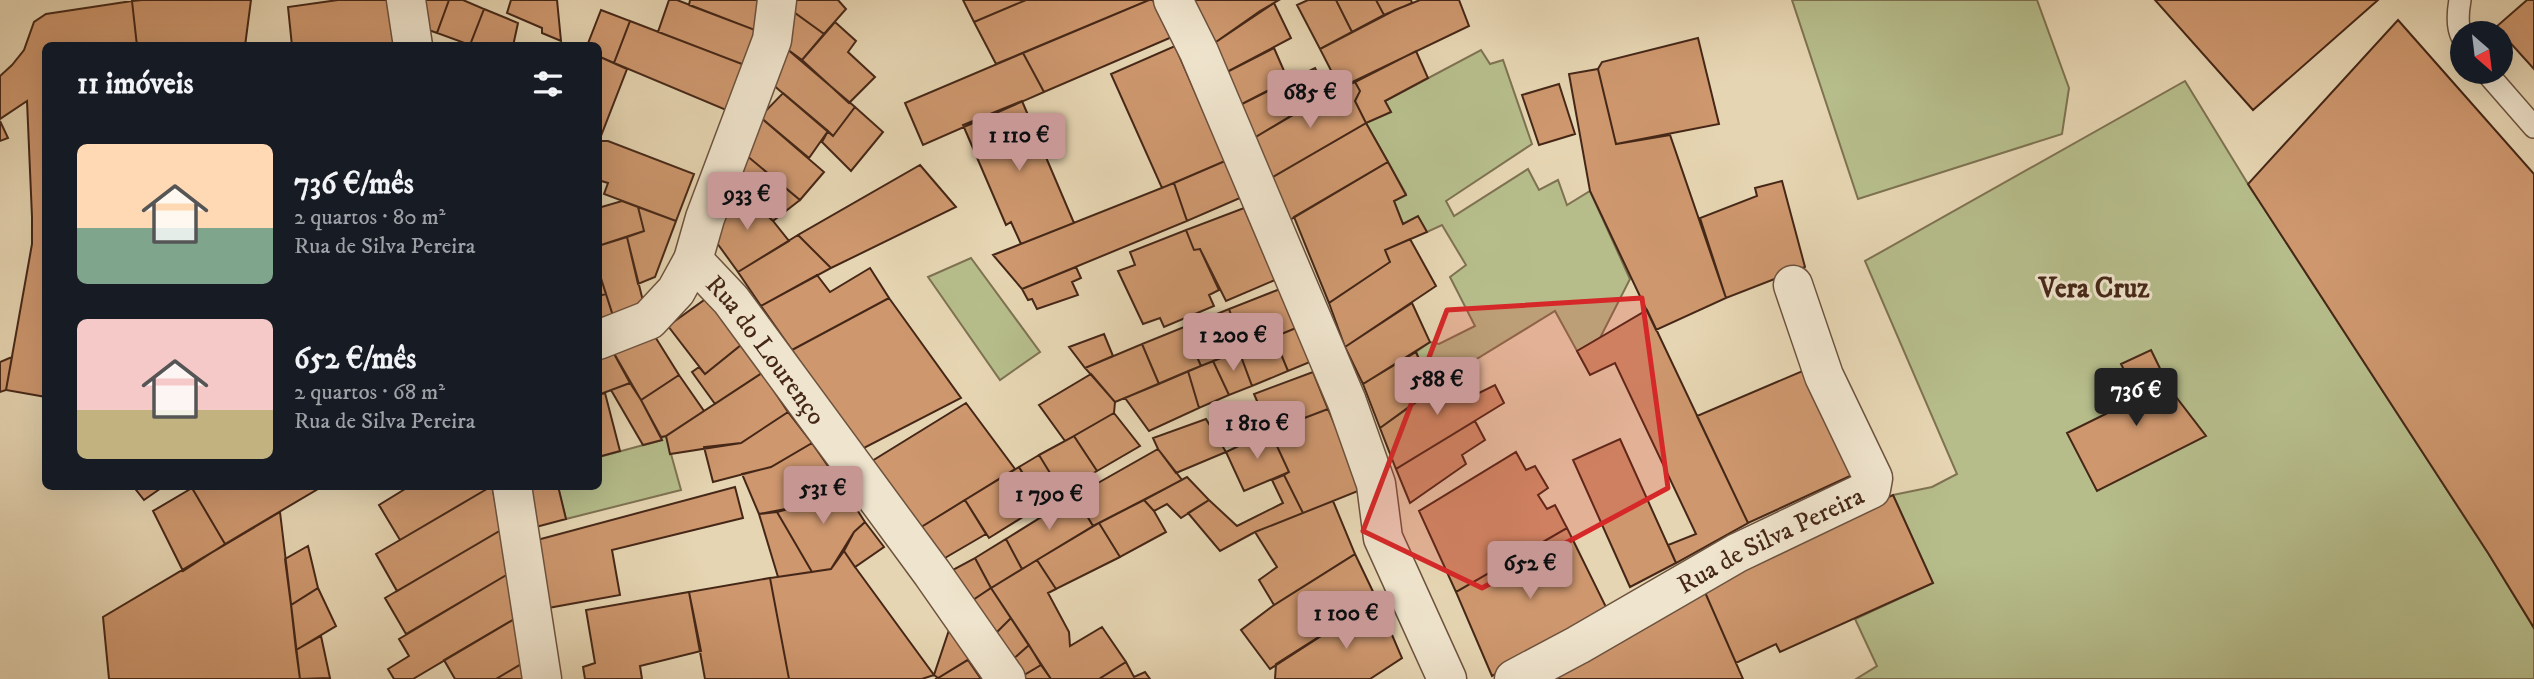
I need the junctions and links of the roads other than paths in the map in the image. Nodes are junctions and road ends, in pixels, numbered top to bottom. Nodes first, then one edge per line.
1 (406, 0) edge
2 (777, 0) edge
3 (1173, 0) edge
4 (2460, 0) edge
5 (2459, 21) edge
6 (411, 42) edge
7 (2496, 84) edge
8 (2534, 127) edge
9 (693, 260) junction
10 (1793, 285) dead end
11 (602, 338) edge
12 (513, 490) edge
13 (542, 679) edge
14 (1006, 679) edge
15 (1447, 679) edge
16 (1514, 679) edge

1 - 6 street
2 - 9 street
3 - 15 street
4 - 5 lane
7 - 8 lane
9 - 11 street
9 - 14 street, Rua do Lourenço
10 - 16 street, Rua de Silva Pereira
12 - 13 street

